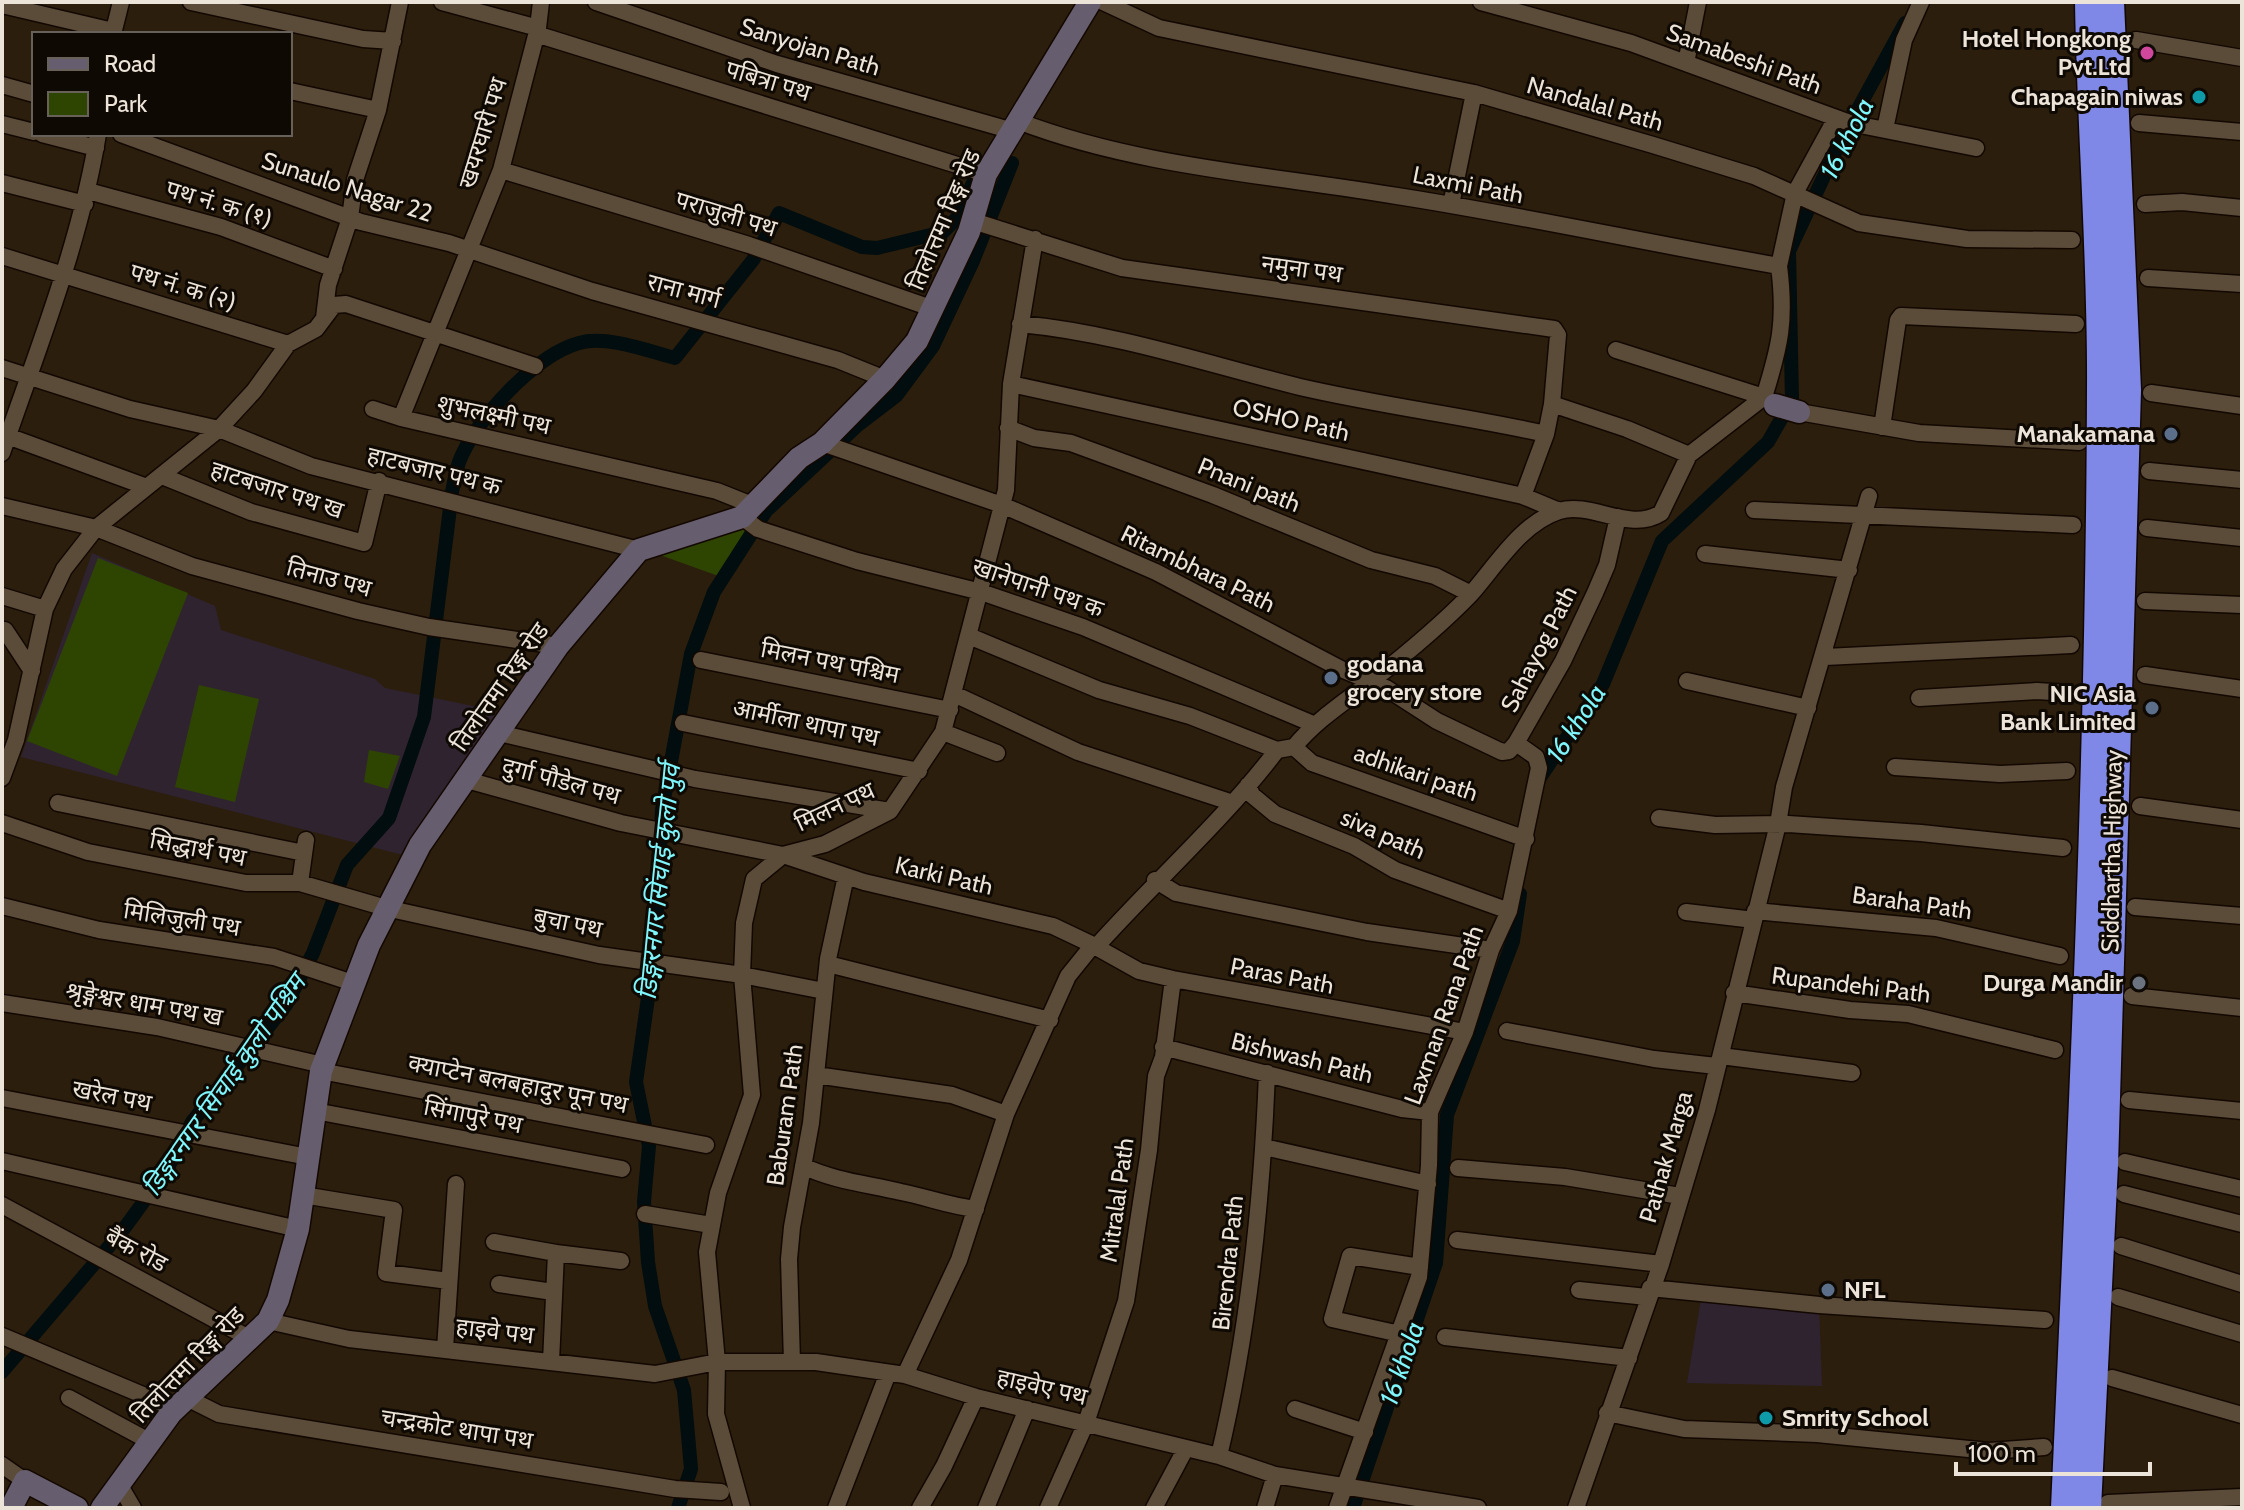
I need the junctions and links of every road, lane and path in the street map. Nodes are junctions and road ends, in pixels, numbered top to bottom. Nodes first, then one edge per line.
1 (121, 2) edge
2 (191, 2) edge
3 (400, 2) edge
4 (442, 2) edge
5 (541, 2) edge
6 (596, 2) edge
7 (1090, 2) edge
8 (1103, 2) edge
9 (1481, 2) edge
10 (1698, 2) edge
11 (1921, 2) edge
12 (2089, 2) edge
13 (2110, 2) edge
14 (2, 5) edge
15 (537, 31) junction
16 (113, 32) edge
17 (2136, 40) dead end
18 (393, 41) junction
19 (2242, 58) edge
20 (1686, 63) junction
21 (2, 85) edge
22 (292, 91) edge
23 (32, 93) edge
24 (1474, 93) junction
25 (378, 110) junction
26 (1843, 120) junction
27 (2139, 123) dead end
28 (2, 124) edge
29 (1015, 126) junction
30 (1885, 129) junction
31 (32, 132) edge
32 (2242, 132) edge
33 (58, 136) edge
34 (126, 136) edge
35 (97, 141) edge
36 (1976, 148) dead end
37 (501, 170) junction
38 (986, 174) junction
39 (2, 183) edge
40 (1795, 193) junction
41 (87, 197) junction
42 (2145, 204) dead end
43 (1451, 205) junction
44 (2242, 208) edge
45 (350, 218) junction
46 (974, 221) junction
47 (1035, 239) junction
48 (2072, 240) dead end
49 (470, 250) junction
50 (2, 256) edge
51 (1779, 266) junction
52 (334, 269) junction
53 (64, 276) junction
54 (2148, 278) dead end
55 (2242, 284) edge
56 (934, 309) junction
57 (324, 318) junction
58 (1020, 324) junction
59 (2076, 324) dead end
60 (435, 333) junction
61 (288, 344) junction
62 (1616, 350) dead end
63 (535, 366) dead end
64 (2, 368) edge
65 (27, 378) junction
66 (885, 379) junction
67 (1011, 384) junction
68 (2151, 393) dead end
69 (1770, 401) junction
70 (1552, 404) junction
71 (2242, 406) edge
72 (373, 409) dead end
73 (1799, 412) joint
74 (401, 418) junction
75 (1882, 427) junction
76 (1008, 428) junction
77 (219, 429) junction
78 (1546, 434) junction
79 (5, 435) edge
80 (2079, 442) dead end
81 (822, 443) junction
82 (2, 453) edge
83 (1689, 455) junction
84 (2149, 471) dead end
85 (162, 476) junction
86 (2242, 480) edge
87 (379, 481) junction
88 (144, 486) junction
89 (1523, 496) junction
90 (1869, 496) dead end
91 (1002, 505) junction
92 (2, 506) edge
93 (1754, 510) dead end
94 (1559, 511) junction
95 (1861, 516) junction
96 (751, 517) junction
97 (1618, 517) junction
98 (2073, 525) dead end
99 (96, 528) junction
100 (2147, 528) dead end
101 (2242, 538) edge
102 (639, 550) junction
103 (1705, 554) dead end
104 (1849, 570) junction
105 (981, 592) junction
106 (1471, 594) junction
107 (2, 596) edge
108 (2145, 601) dead end
109 (2242, 605) edge
110 (45, 609) junction
111 (5, 630) dead end
112 (969, 636) junction
113 (2071, 645) dead end
114 (558, 646) junction
115 (1825, 657) junction
116 (701, 660) dead end
117 (32, 671) junction
118 (2145, 675) dead end
119 (1687, 681) dead end
120 (1370, 682) junction
121 (2242, 689) edge
122 (2068, 693) dead end
123 (1919, 698) dead end
124 (952, 702) junction
125 (1808, 708) junction
126 (683, 723) dead end
127 (1313, 724) junction
128 (943, 732) junction
129 (499, 733) junction
130 (1516, 743) junction
131 (1294, 747) junction
132 (1277, 750) junction
133 (997, 753) dead end
134 (1895, 767) dead end
135 (919, 771) junction
136 (2067, 771) dead end
137 (2, 778) edge
138 (467, 780) junction
139 (1248, 785) junction
140 (58, 803) dead end
141 (1233, 803) junction
142 (2140, 806) dead end
143 (890, 811) junction
144 (1659, 818) dead end
145 (1782, 820) junction
146 (2242, 820) edge
147 (2, 823) edge
148 (1526, 839) junction
149 (2063, 848) dead end
150 (783, 855) junction
151 (846, 876) junction
152 (1155, 880) junction
153 (305, 884) junction
154 (2, 906) edge
155 (2135, 907) dead end
156 (386, 908) junction
157 (1509, 911) junction
158 (1686, 912) dead end
159 (1754, 915) junction
160 (2242, 916) edge
161 (1095, 946) junction
162 (1491, 950) junction
163 (2060, 956) dead end
164 (828, 964) junction
165 (742, 975) junction
166 (1173, 979) junction
167 (353, 983) junction
168 (824, 991) junction
169 (1734, 993) junction
170 (2132, 996) dead end
171 (2, 1003) edge
172 (2242, 1008) edge
173 (1050, 1020) junction
174 (1507, 1031) dead end
175 (1465, 1032) junction
176 (1163, 1047) junction
177 (2055, 1050) dead end
178 (1719, 1061) junction
179 (322, 1068) junction
180 (1267, 1073) junction
181 (1852, 1073) dead end
182 (816, 1075) junction
183 (2, 1098) edge
184 (2129, 1100) dead end
185 (315, 1111) junction
186 (2242, 1111) edge
187 (1430, 1112) junction
188 (1006, 1114) junction
189 (706, 1145) dead end
190 (1264, 1147) junction
191 (308, 1157) junction
192 (2, 1161) edge
193 (2125, 1162) dead end
194 (803, 1166) junction
195 (1458, 1168) dead end
196 (622, 1169) dead end
197 (456, 1184) dead end
198 (1428, 1184) junction
199 (2242, 1189) edge
200 (2124, 1194) dead end
201 (303, 1195) junction
202 (1680, 1196) junction
203 (2, 1205) edge
204 (976, 1209) junction
205 (645, 1214) dead end
206 (2242, 1224) edge
207 (711, 1225) junction
208 (298, 1229) junction
209 (1457, 1240) dead end
210 (494, 1242) dead end
211 (2121, 1246) dead end
212 (556, 1253) junction
213 (621, 1261) dead end
214 (1661, 1264) junction
215 (1420, 1267) junction
216 (449, 1281) junction
217 (499, 1284) dead end
218 (2242, 1284) edge
219 (1579, 1290) dead end
220 (553, 1292) junction
221 (1649, 1293) junction
222 (2118, 1297) dead end
223 (2045, 1320) dead end
224 (268, 1321) junction
225 (1400, 1334) junction
226 (2242, 1334) edge
227 (2, 1336) edge
228 (247, 1337) junction
229 (1445, 1337) dead end
230 (445, 1349) junction
231 (1629, 1358) junction
232 (551, 1362) junction
233 (717, 1362) junction
234 (792, 1362) junction
235 (897, 1374) junction
236 (2112, 1378) dead end
237 (976, 1397) junction
238 (69, 1398) dead end
239 (182, 1404) junction
240 (1027, 1409) junction
241 (1295, 1409) dead end
242 (1607, 1413) junction
243 (2242, 1415) edge
244 (1086, 1423) junction
245 (1365, 1432) junction
246 (149, 1441) junction
247 (2044, 1447) dead end
248 (1186, 1448) junction
249 (1219, 1456) junction
250 (2, 1465) edge
251 (1275, 1475) junction
252 (25, 1481) junction
253 (119, 1484) junction
254 (1348, 1486) junction
255 (721, 1492) dead end
256 (2242, 1497) edge
257 (1447, 1506) edge
258 (2098, 1506) edge
259 (11, 1508) edge
260 (77, 1508) edge
261 (102, 1508) edge
262 (133, 1508) edge
263 (742, 1508) edge
264 (836, 1508) edge
265 (920, 1508) edge
266 (986, 1508) edge
267 (1048, 1508) edge
268 (1154, 1508) edge
269 (1265, 1508) edge
270 (1337, 1508) edge
271 (1478, 1508) edge
272 (1576, 1508) edge
273 (2065, 1508) edge

1 - 16 street
2 - 18 street
3 - 18 street
4 - 15 street, पबित्रा पथ
5 - 15 street, खयरघारी पथ
6 - 29 street, Sanyojan Path
7 - 29 street, तिलोत्तमा रिङ्ग रोड
8 - 24 street, Nandalal Path
9 - 20 street, Samabeshi Path
10 - 20 street
11 - 30 street
12 - 273 highway, Siddhartha Highway
13 - 258 highway, Siddhartha Highway
14 - 16 street
15 - 37 street, खयरघारी पथ
15 - 38 street, पबित्रा पथ
17 - 19 street
18 - 25 street
20 - 26 street, Samabeshi Path
21 - 23 street
22 - 25 street
24 - 40 street, Nandalal Path
24 - 43 street
25 - 45 street
26 - 30 street, Samabeshi Path
26 - 40 street
27 - 32 street
28 - 31 street
29 - 38 street, तिलोत्तमा रिङ्ग रोड
29 - 43 street, Laxmi Path
30 - 36 street, Samabeshi Path
33 - 35 street
34 - 45 street, Sunaulo Nagar 22
35 - 41 street
37 - 49 street, खयरघारी पथ
37 - 56 street, पराजुली पथ
38 - 46 street, तिलोत्तमा रिङ्ग रोड
39 - 41 street, पथ नं. क (१)
40 - 48 street, Nandalal Path
40 - 51 street
41 - 52 street, पथ नं. क (१)
41 - 53 street
42 - 44 street
43 - 51 street, Laxmi Path
45 - 49 street, Sunaulo Nagar 22
45 - 52 street
46 - 47 street, नमुना पथ
46 - 56 street, तिलोत्तमा रिङ्ग रोड
47 - 58 street, मिलन पथ
47 - 70 street, नमुना पथ
49 - 60 street, शुभलक्ष्मी पथ
49 - 66 street, राना मार्ग
50 - 53 street, पथ नं. क (२)
51 - 69 street
52 - 57 street
53 - 61 street, पथ नं. क (२)
53 - 65 street
54 - 55 street
56 - 66 street, तिलोत्तमा रिङ्ग रोड
57 - 60 street
57 - 61 street
58 - 67 street, मिलन पथ
58 - 78 street
59 - 75 street
60 - 63 street
60 - 74 street, शुभलक्ष्मी पथ
61 - 77 street
62 - 69 street
64 - 65 street, हाटबजार पथ क
65 - 77 street, हाटबजार पथ क
65 - 79 street
66 - 81 street, तिलोत्तमा रिङ्ग रोड
67 - 76 street, मिलन पथ
67 - 89 street, OSHO Path
68 - 71 street
69 - 73 street
69 - 83 street
70 - 78 street
70 - 83 street
72 - 74 street
73 - 75 street
74 - 96 street, शुभलक्ष्मी पथ
75 - 80 street
76 - 91 street, मिलन पथ
76 - 106 street, Pnani path
77 - 85 street
77 - 87 street, हाटबजार पथ क
78 - 89 street
79 - 82 street
79 - 88 street
81 - 91 street, Ritambhara Path
81 - 96 street, तिलोत्तमा रिङ्ग रोड
83 - 97 street, OSHO Path
84 - 86 street
85 - 87 street, हाटबजार पथ ख
85 - 88 street
87 - 102 street, हाटबजार पथ क
88 - 99 street
89 - 94 street, OSHO Path
90 - 95 street, Pathak Marga
91 - 105 street, मिलन पथ
91 - 120 street, Ritambhara Path
92 - 99 street, तिनाउ पथ
93 - 95 street
94 - 97 street, OSHO Path
94 - 106 street
95 - 98 street
95 - 104 street, Pathak Marga
96 - 102 street, तिलोत्तमा रिङ्ग रोड
96 - 105 street, खानेपानी पथ क
97 - 130 street, Sahayog Path
99 - 110 street
99 - 114 street, तिनाउ पथ
100 - 101 street
102 - 114 street, तिलोत्तमा रिङ्ग रोड
103 - 104 street
104 - 115 street, Pathak Marga
105 - 112 street, मिलन पथ
105 - 127 street, खानेपानी पथ क
106 - 120 street
107 - 110 street
108 - 109 street
110 - 117 street
111 - 117 street
112 - 124 street, मिलन पथ
112 - 132 street
113 - 115 street
114 - 129 street, तिलोत्तमा रिङ्ग रोड
115 - 125 street, Pathak Marga
116 - 124 street, मिलन पथ पश्चिम
117 - 137 street
118 - 121 street
119 - 125 street
120 - 127 street
120 - 130 street, Ritambhara Path
122 - 123 street
124 - 128 street, मिलन पथ
124 - 141 street, मिलन पथ पश्चिम
125 - 145 street, Pathak Marga
126 - 135 street, आर्मीला थापा पथ
127 - 131 street
128 - 133 street
128 - 135 street, मिलन पथ
129 - 138 street, तिलोत्तमा रिङ्ग रोड
129 - 143 street
130 - 148 street, Sahayog Path
131 - 132 street
131 - 148 street, adhikari path
132 - 139 street
134 - 136 street
135 - 143 street, मिलन पथ
138 - 150 street, दुर्गा पौडेल पथ
138 - 156 street, तिलोत्तमा रिङ्ग रोड
139 - 141 street
139 - 157 street, siva path
140 - 153 street, सिद्धार्थ पथ
141 - 152 street
142 - 146 street
143 - 150 street, मिलन पथ
144 - 145 street
145 - 149 street
145 - 159 street, Pathak Marga
147 - 153 street, सिद्धार्थ पथ
148 - 157 street, Laxman Rana Path
150 - 151 street, Karki Path
150 - 165 street, मिलन पथ
151 - 161 street, Karki Path
151 - 164 street, Baburam Path
152 - 161 street
152 - 162 street
153 - 156 street, सिद्धार्थ पथ
154 - 167 street, मिलिजुली पथ
155 - 160 street
156 - 165 street, बुचा पथ
156 - 167 street, तिलोत्तमा रिङ्ग रोड
157 - 162 street, Laxman Rana Path
158 - 159 street, Baraha Path
159 - 163 street, Baraha Path
159 - 169 street, Pathak Marga
161 - 166 street, Paras Path
161 - 173 street
162 - 175 street, Laxman Rana Path
164 - 168 street, Baburam Path
164 - 173 street
165 - 168 street, बुचा पथ
165 - 207 street, मिलन पथ
166 - 175 street, Paras Path
166 - 176 street, Mitralal Path
167 - 179 street, तिलोत्तमा रिङ्ग रोड
168 - 182 street, Baburam Path
169 - 177 street, Rupandehi Path
169 - 178 street, Pathak Marga
170 - 172 street
171 - 179 street, श्रृङ्गेश्वर धाम पथ ख
173 - 188 street
174 - 178 street
175 - 187 street, Laxman Rana Path
176 - 180 street, Bishwash Path
176 - 244 street, Mitralal Path
178 - 181 street
178 - 202 street, Pathak Marga
179 - 185 street, तिलोत्तमा रिङ्ग रोड
179 - 189 street, क्याप्टेन बलबहादुर पून पथ
180 - 187 street, Bishwash Path
180 - 190 street, Birendra Path
182 - 188 street
182 - 194 street, Baburam Path
183 - 191 street, खरेल पथ
184 - 186 street
185 - 191 street, तिलोत्तमा रिङ्ग रोड
185 - 196 street, सिंगापुरे पथ
187 - 198 street, Laxman Rana Path
188 - 204 street
190 - 198 street
190 - 249 street, Birendra Path
191 - 201 street, तिलोत्तमा रिङ्ग रोड
192 - 208 street
193 - 199 street
194 - 204 street
194 - 234 street, Baburam Path
195 - 202 street
197 - 216 street
198 - 215 street, Laxman Rana Path
200 - 206 street
201 - 208 street, तिलोत्तमा रिङ्ग रोड
201 - 216 street
202 - 214 street, Pathak Marga
203 - 228 street, बैंक रोड
204 - 235 street
205 - 207 street
207 - 233 street, मिलन पथ
208 - 224 street, तिलोत्तमा रिङ्ग रोड
209 - 214 street
210 - 212 street
211 - 218 street
212 - 213 street
212 - 220 street
214 - 221 street, Pathak Marga
215 - 225 street, Laxman Rana Path
215 - 225 street
216 - 230 street
217 - 220 street
219 - 221 street
220 - 232 street
221 - 223 street
221 - 231 street, Pathak Marga
222 - 226 street
224 - 228 street, तिलोत्तमा रिङ्ग रोड
224 - 230 street, हाइवे पथ
225 - 245 street, Laxman Rana Path
227 - 239 street, चन्द्रकोट थापा पथ
228 - 239 street, तिलोत्तमा रिङ्ग रोड
229 - 231 street
230 - 232 street, हाइवे पथ
231 - 242 street, Pathak Marga
232 - 233 street, हाइवे पथ
233 - 234 street, हाइवेए पथ
233 - 263 street, मिलन पथ
234 - 235 street, हाइवेए पथ
235 - 237 street, हाइवेए पथ
235 - 264 street
236 - 243 street
237 - 240 street, हाइवेए पथ
237 - 265 street
238 - 246 street
239 - 246 street, तिलोत्तमा रिङ्ग रोड
239 - 255 street, चन्द्रकोट थापा पथ
240 - 244 street, हाइवेए पथ
240 - 266 street
241 - 245 street
242 - 247 street
242 - 272 street, Pathak Marga
244 - 248 street, हाइवेए पथ
244 - 267 street, Mitralal Path
245 - 254 street, Laxman Rana Path
246 - 253 street, तिलोत्तमा रिङ्ग रोड
248 - 249 street, हाइवेए पथ
248 - 268 street
249 - 251 street, हाइवेए पथ
250 - 252 street
251 - 254 street, हाइवेए पथ
251 - 269 street
252 - 259 street
252 - 260 street
253 - 261 street, तिलोत्तमा रिङ्ग रोड
253 - 262 street
254 - 257 street, हाइवेए पथ
254 - 270 street, Laxman Rana Path
256 - 258 street
257 - 271 street, हाइवेए पथ

